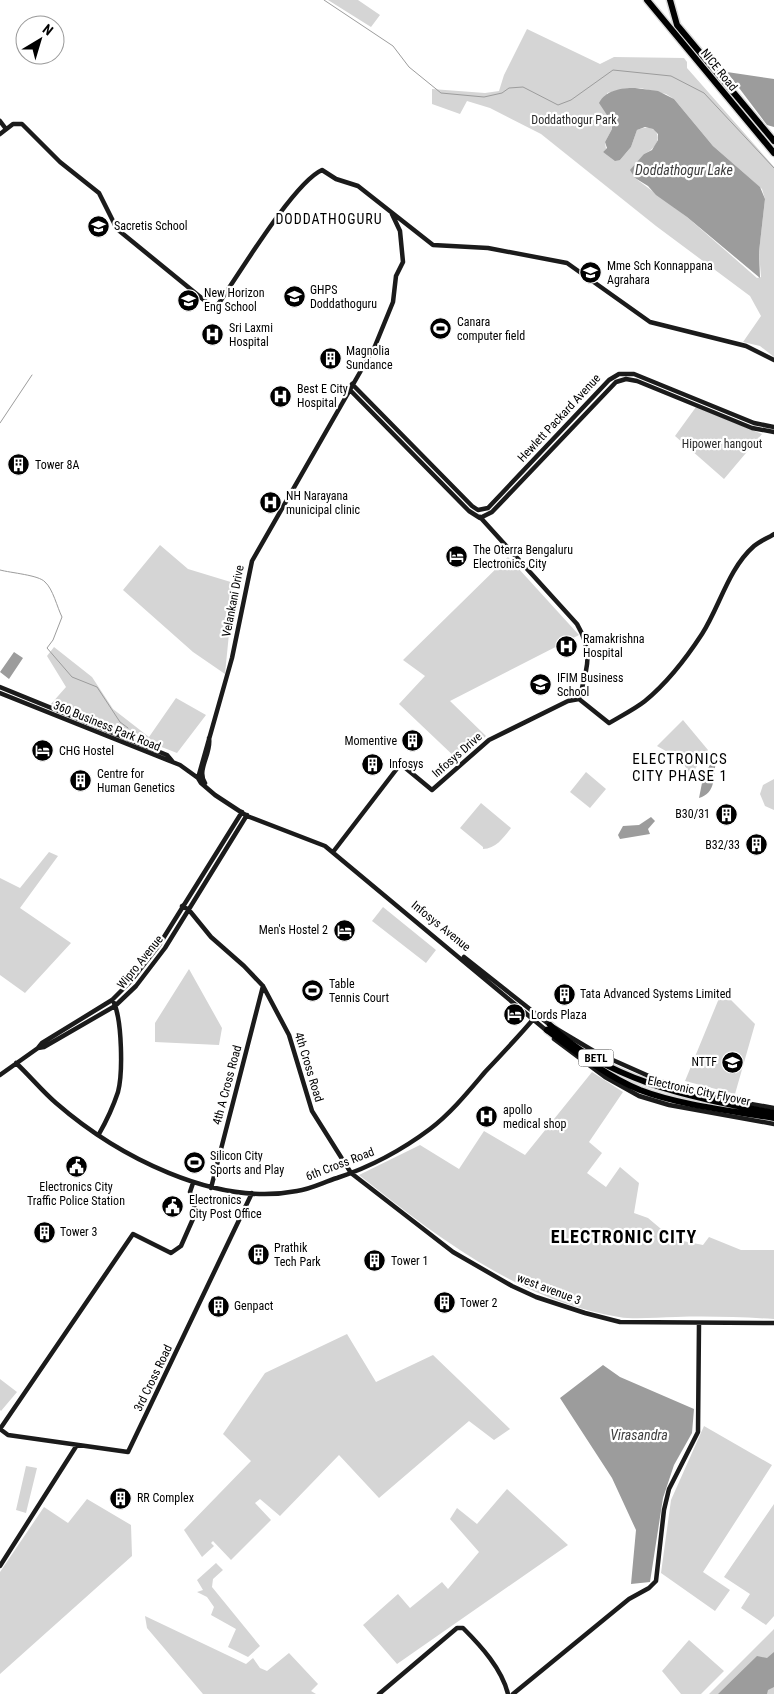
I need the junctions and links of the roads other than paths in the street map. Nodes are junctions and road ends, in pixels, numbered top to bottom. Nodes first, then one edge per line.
1 (647, 0) edge
2 (670, 0) edge
3 (0, 121) edge
4 (760, 125) junction
5 (6, 129) junction
6 (0, 134) edge
7 (774, 134) edge
8 (774, 141) edge
9 (774, 153) edge
10 (392, 213) junction
11 (774, 360) edge
12 (613, 376) junction
13 (616, 382) junction
14 (351, 386) junction
15 (774, 427) edge
16 (774, 432) edge
17 (480, 510) junction
18 (482, 518) junction
19 (774, 534) edge
20 (0, 688) edge
21 (0, 693) edge
22 (579, 699) junction
23 (209, 738) junction
24 (172, 761) junction
25 (198, 770) junction
26 (188, 771) junction
27 (198, 778) junction
28 (222, 799) junction
29 (242, 812) junction
30 (247, 815) junction
31 (333, 851) junction
32 (182, 906) junction
33 (189, 910) junction
34 (263, 986) junction
35 (502, 990) junction
36 (112, 1000) junction
37 (115, 1006) junction
38 (536, 1017) junction
39 (549, 1028) junction
40 (38, 1048) junction
41 (16, 1063) junction
42 (0, 1074) edge
43 (774, 1108) edge
44 (774, 1113) edge
45 (774, 1118) edge
46 (774, 1124) edge
47 (98, 1134) junction
48 (351, 1173) junction
49 (193, 1183) junction
50 (211, 1188) junction
51 (252, 1193) junction
52 (699, 1323) junction
53 (774, 1323) edge
54 (0, 1429) edge
55 (77, 1445) junction
56 (0, 1566) edge
57 (378, 1694) edge
58 (508, 1694) edge
59 (513, 1694) edge

1 - 9 highway, NICE Road
2 - 4 highway, NICE Road
3 - 5 street
4 - 7 highway
4 - 8 highway, NICE Road
5 - 6 street
5 - 10 street
10 - 11 street
10 - 14 street, Velankani Drive
12 - 13 street
12 - 15 street, Hewlett Packard Avenue
12 - 17 street, Hewlett Packard Avenue
13 - 16 street, Hewlett Packard Avenue
13 - 18 street, Hewlett Packard Avenue
14 - 17 street
14 - 18 street
14 - 23 street, Velankani Drive
17 - 18 street
18 - 22 street
19 - 22 street
20 - 24 street, 360 Business Park Road
21 - 24 street, 360 Business Park Road
22 - 31 street, Infosys Drive
23 - 25 street, Velankani Drive
23 - 28 street
24 - 26 street
25 - 26 street
25 - 27 street, Velankani Drive
26 - 27 street
27 - 28 street
28 - 29 street
29 - 30 street
29 - 32 street, Wipro Avenue
30 - 31 street
30 - 33 street, Wipro Avenue
31 - 35 street, Infosys Avenue
31 - 35 street, Infosys Avenue
32 - 33 street, 4th Cross Road
32 - 36 street, Wipro Avenue
33 - 34 street, 4th Cross Road
33 - 37 street, Wipro Avenue
34 - 48 street, 4th Cross Road
34 - 50 street, 4th A Cross Road
35 - 38 street, Infosys Avenue
36 - 37 street
36 - 40 street, Wipro Avenue
37 - 40 street, Wipro Avenue
37 - 47 street
38 - 39 street, Infosys Avenue
38 - 48 street, 6th Cross Road
39 - 43 street
39 - 44 highway, Electronic City Flyover / BETL
39 - 45 highway, Electronic City Flyover / BETL
39 - 46 street
40 - 41 street, Wipro Avenue
41 - 42 street, Wipro Avenue
41 - 47 street, 6th Cross Road
47 - 49 street, 6th Cross Road
48 - 51 street, 6th Cross Road
48 - 52 street, west avenue 3
49 - 50 street, 6th Cross Road
49 - 54 street
50 - 51 street, 6th Cross Road
51 - 55 street, 3rd Cross Road
52 - 53 street, west avenue 3
52 - 59 street
54 - 55 street, 3rd Cross Road
55 - 56 street
57 - 58 street

